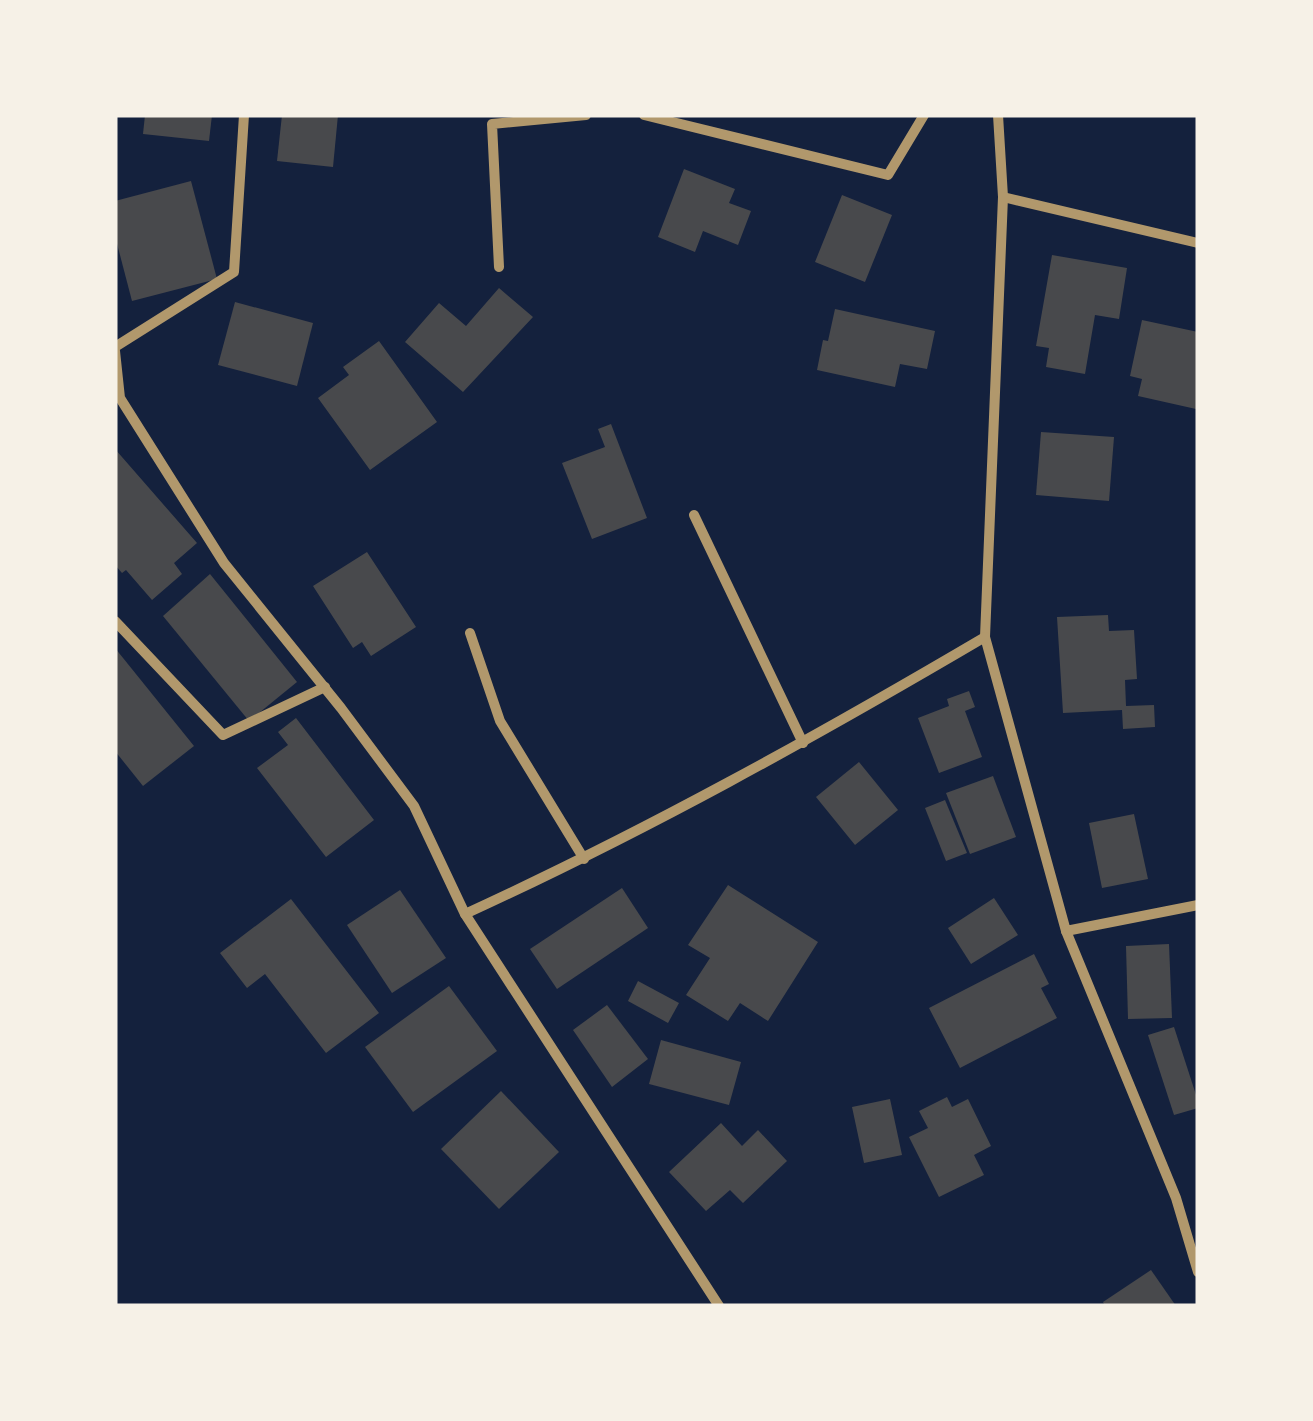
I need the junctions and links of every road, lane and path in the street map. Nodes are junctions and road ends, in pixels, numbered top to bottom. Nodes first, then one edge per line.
1 (244, 115) edge
2 (586, 115) edge
3 (644, 115) edge
4 (924, 115) edge
5 (998, 115) edge
6 (1003, 197) junction
7 (1198, 242) edge
8 (499, 267) dead end
9 (115, 349) edge
10 (118, 398) edge
11 (694, 515) dead end
12 (115, 621) edge
13 (470, 633) dead end
14 (985, 637) junction
15 (324, 687) junction
16 (803, 744) junction
17 (584, 859) junction
18 (1198, 905) edge
19 (464, 914) junction
20 (1066, 930) junction
21 (1198, 1272) edge
22 (720, 1306) edge

1 - 9 street
2 - 8 street
3 - 4 street
5 - 6 street
6 - 7 street
6 - 14 street
9 - 10 street
10 - 15 street
11 - 16 street
12 - 15 street
13 - 17 street
14 - 16 street
14 - 20 street
15 - 19 street
16 - 17 street
17 - 19 street
18 - 20 street
19 - 22 street
20 - 21 street

